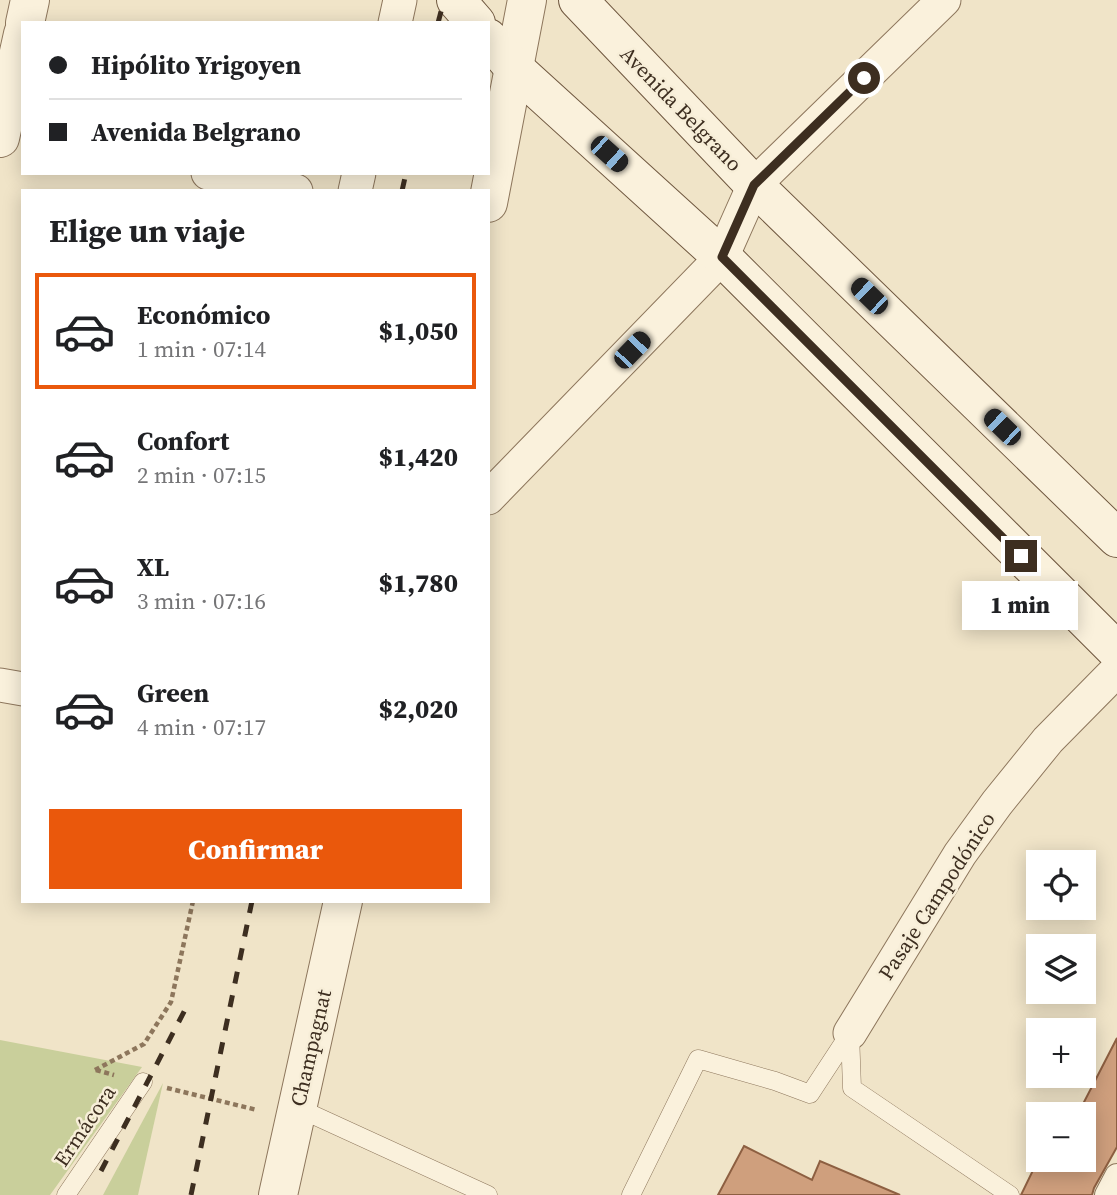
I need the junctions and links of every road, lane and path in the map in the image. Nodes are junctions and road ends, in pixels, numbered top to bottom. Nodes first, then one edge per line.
1 (30, 0) edge
2 (400, 0) edge
3 (456, 0) edge
4 (527, 0) edge
5 (578, 0) edge
6 (944, 0) edge
7 (25, 21) edge
8 (395, 21) edge
9 (474, 21) edge
10 (490, 39) edge
11 (21, 46) edge
12 (514, 68) junction
13 (6, 135) edge
14 (218, 175) edge
15 (754, 185) junction
16 (286, 189) edge
17 (490, 192) edge
18 (722, 257) junction
19 (490, 496) edge
20 (1117, 538) edge
21 (1117, 651) edge
22 (1117, 670) edge
23 (0, 685) edge
24 (21, 689) edge
25 (193, 903) edge
26 (344, 903) edge
27 (850, 1033) junction
28 (143, 1082) junction
29 (296, 1113) junction
30 (1117, 1175) edge
31 (66, 1195) edge
32 (278, 1195) edge
33 (488, 1195) edge
34 (631, 1195) edge
35 (1010, 1195) edge
36 (1107, 1195) edge

1 - 7 main road
2 - 8 street
3 - 9 main road
4 - 12 main road
5 - 15 main road, Avenida Belgrano
6 - 15 street
10 - 12 main road
11 - 13 main road
12 - 17 main road
12 - 18 main road
14 - 16 street
15 - 18 street
15 - 20 main road, Avenida Belgrano
18 - 19 street
18 - 21 main road
22 - 27 street, Pasaje Campodónico
23 - 24 street
25 - 28 path
26 - 29 main road, Champagnat
27 - 34 lane
27 - 35 lane
28 - 29 path
28 - 31 lane, Ermácora
29 - 32 main road, Champagnat
29 - 33 lane
30 - 36 street

